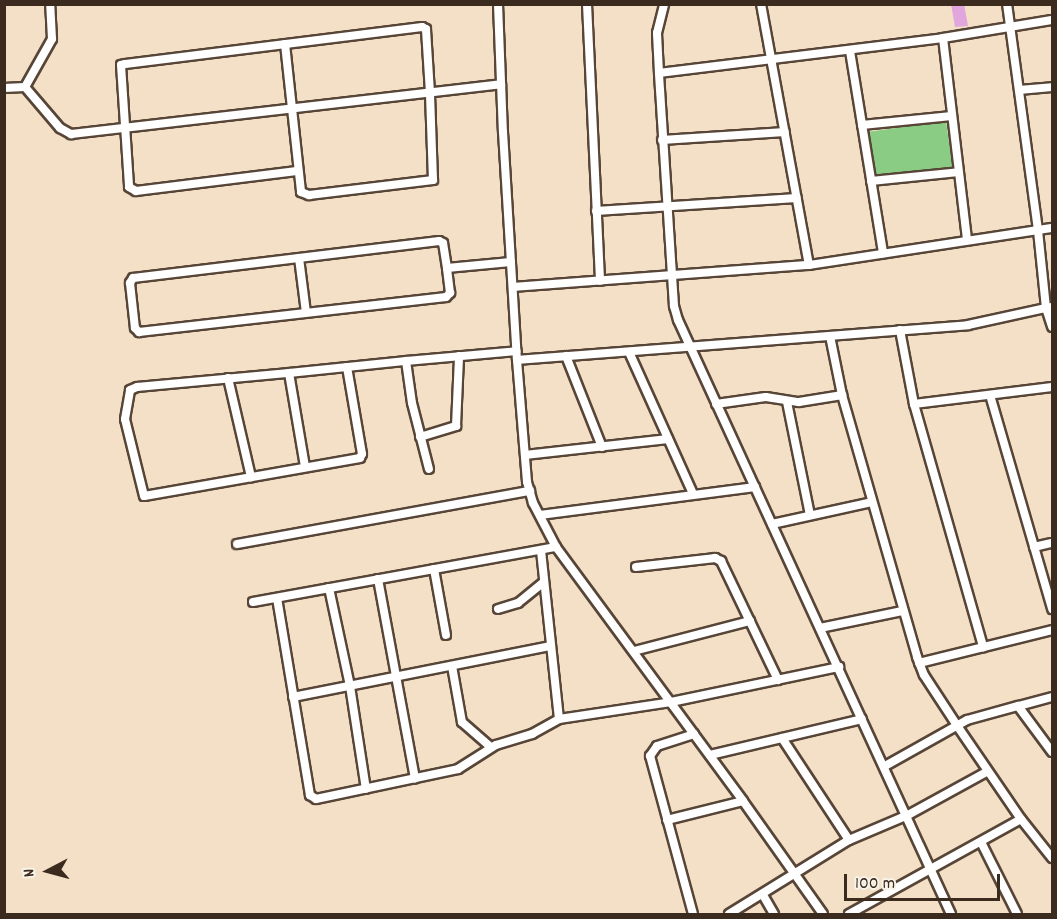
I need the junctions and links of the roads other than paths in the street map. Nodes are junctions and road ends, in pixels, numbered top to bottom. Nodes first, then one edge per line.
1 (50, 4) edge
2 (498, 4) edge
3 (587, 4) edge
4 (664, 4) edge
5 (761, 4) edge
6 (1007, 4) edge
7 (1053, 20) edge
8 (1011, 26) junction
9 (943, 38) junction
10 (285, 44) junction
11 (850, 51) junction
12 (772, 61) junction
13 (659, 73) junction
14 (501, 84) junction
15 (26, 87) junction
16 (1053, 87) edge
17 (4, 88) edge
18 (1019, 90) junction
19 (430, 93) junction
20 (291, 110) junction
21 (952, 116) junction
22 (862, 125) junction
23 (124, 129) junction
24 (785, 132) junction
25 (662, 140) junction
26 (297, 171) junction
27 (959, 172) junction
28 (871, 181) junction
29 (796, 198) junction
30 (667, 206) junction
31 (596, 211) junction
32 (1053, 228) edge
33 (1038, 230) junction
34 (967, 240) junction
35 (883, 253) junction
36 (299, 258) junction
37 (511, 262) junction
38 (809, 265) junction
39 (447, 268) junction
40 (672, 276) junction
41 (600, 280) junction
42 (513, 287) junction
43 (1049, 308) edge
44 (306, 313) junction
45 (1053, 327) edge
46 (900, 330) junction
47 (830, 336) junction
48 (689, 347) junction
49 (629, 351) junction
50 (517, 355) junction
51 (459, 356) junction
52 (566, 356) junction
53 (406, 361) junction
54 (347, 367) junction
55 (289, 373) junction
56 (228, 378) junction
57 (1053, 387) edge
58 (842, 395) junction
59 (990, 395) junction
60 (787, 402) junction
61 (716, 404) junction
62 (914, 404) junction
63 (420, 437) junction
64 (668, 439) junction
65 (602, 447) junction
66 (525, 455) junction
67 (305, 467) junction
68 (429, 469) dead end
69 (251, 477) junction
70 (755, 488) junction
71 (530, 491) junction
72 (693, 494) junction
73 (872, 502) junction
74 (810, 515) junction
75 (540, 516) junction
76 (772, 524) junction
77 (1053, 543) edge
78 (237, 544) dead end
79 (556, 547) junction
80 (1034, 547) junction
81 (540, 550) junction
82 (636, 567) dead end
83 (434, 569) junction
84 (378, 579) junction
85 (544, 582) junction
86 (329, 588) junction
87 (277, 598) junction
88 (253, 602) dead end
89 (498, 609) dead end
90 (1053, 609) edge
91 (902, 611) junction
92 (750, 621) junction
93 (820, 628) junction
94 (1053, 630) edge
95 (446, 635) dead end
96 (551, 646) junction
97 (983, 647) junction
98 (634, 651) junction
99 (919, 663) junction
100 (452, 666) junction
101 (838, 667) junction
102 (397, 676) junction
103 (778, 680) junction
104 (350, 686) junction
105 (294, 697) junction
106 (1053, 698) edge
107 (671, 702) junction
108 (1018, 706) junction
109 (558, 719) junction
110 (862, 719) junction
111 (958, 727) junction
112 (694, 734) junction
113 (782, 738) junction
114 (491, 747) junction
115 (1052, 751) edge
116 (710, 755) junction
117 (885, 766) junction
118 (988, 771) junction
119 (415, 778) junction
120 (366, 789) junction
121 (743, 801) junction
122 (908, 815) junction
123 (1021, 819) junction
124 (667, 820) junction
125 (849, 840) junction
126 (981, 842) junction
127 (1053, 858) edge
128 (930, 871) junction
129 (794, 874) junction
130 (763, 895) junction
131 (693, 915) edge
132 (729, 915) edge
133 (774, 915) edge
134 (823, 915) edge
135 (849, 915) edge
136 (951, 915) edge
137 (1017, 915) edge

1 - 15 street
2 - 14 street
3 - 31 street
4 - 13 street
5 - 12 street
6 - 8 street
7 - 8 street
8 - 9 street
8 - 18 street
9 - 11 street
9 - 21 street
10 - 19 street
10 - 20 street
10 - 23 street
11 - 12 street
11 - 22 street
12 - 13 street
12 - 24 street
13 - 25 street
14 - 19 street
14 - 37 street
15 - 17 street
15 - 23 street
16 - 18 street
18 - 33 street
19 - 20 street
19 - 26 street
20 - 23 street
20 - 26 street
21 - 22 street
21 - 27 street
22 - 28 street
23 - 26 street
24 - 25 street
24 - 29 street
25 - 30 street
27 - 28 street
27 - 34 street
28 - 35 street
29 - 30 street
29 - 38 street
30 - 31 street
30 - 40 street
31 - 41 street
32 - 33 street
33 - 34 street
33 - 43 street
34 - 35 street
35 - 38 street
36 - 39 street
36 - 44 street
36 - 44 street
37 - 39 street
37 - 42 street
38 - 40 street
39 - 44 street
40 - 41 street
40 - 48 street
41 - 42 street
42 - 50 street
43 - 45 street
43 - 46 street
46 - 47 street
46 - 62 street
47 - 48 street
47 - 58 street
48 - 49 street
48 - 61 street
49 - 52 street
49 - 64 street
50 - 51 street
50 - 52 street
50 - 66 street
51 - 53 street
51 - 63 street
52 - 65 street
53 - 54 street
53 - 63 street
54 - 55 street
54 - 67 street
55 - 56 street
55 - 67 street
56 - 69 street
56 - 69 street
57 - 59 street
58 - 60 street
58 - 73 street
59 - 62 street
59 - 80 street
60 - 61 street
60 - 74 street
61 - 70 street
62 - 97 street
63 - 68 street
64 - 65 street
64 - 72 street
65 - 66 street
66 - 71 street
67 - 69 street
70 - 72 street
70 - 76 street
71 - 75 street
71 - 78 street
72 - 75 street
73 - 74 street
73 - 91 street
74 - 76 street
75 - 79 street
76 - 93 street
77 - 80 street
79 - 81 street
79 - 98 street
80 - 90 street
81 - 83 street
81 - 85 street
82 - 92 street
83 - 84 street
83 - 95 street
84 - 86 street
84 - 102 street
85 - 89 street
85 - 96 street
86 - 87 street
86 - 104 street
87 - 88 street
87 - 105 street
91 - 93 street
91 - 99 street
92 - 98 street
92 - 103 street
93 - 101 street
94 - 97 street
96 - 100 street
96 - 109 street
97 - 99 street
98 - 107 street
99 - 111 street
100 - 102 street
100 - 114 street
101 - 103 street
101 - 110 street
102 - 104 street
102 - 119 street
103 - 107 street
104 - 105 street
104 - 120 street
105 - 120 street
106 - 108 street
107 - 109 street
107 - 112 street
108 - 111 street
108 - 115 street
109 - 114 street
110 - 113 street
110 - 117 street
111 - 117 street
111 - 118 street
112 - 116 street
112 - 124 street
113 - 116 street
113 - 125 street
114 - 119 street
116 - 121 street
117 - 122 street
118 - 122 street
118 - 123 street
119 - 120 street
121 - 124 street
121 - 129 street
122 - 125 street
122 - 128 street
123 - 126 street
123 - 127 street
124 - 131 street
125 - 129 street
126 - 128 street
126 - 137 street
128 - 135 street
128 - 136 street
129 - 130 street
129 - 134 street
130 - 132 street
130 - 133 street

